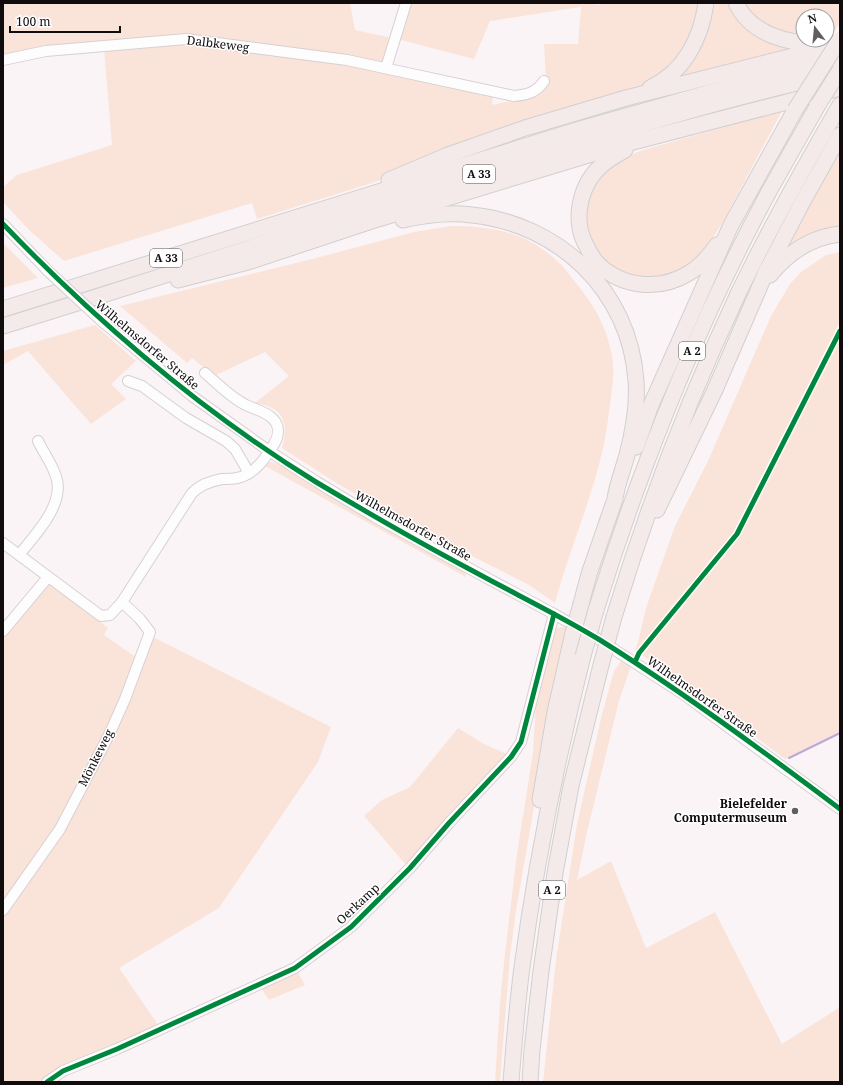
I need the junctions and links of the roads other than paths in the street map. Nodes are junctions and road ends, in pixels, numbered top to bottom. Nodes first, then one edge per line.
1 (406, 3) edge
2 (706, 3) edge
3 (736, 3) edge
4 (840, 40) edge
5 (840, 44) edge
6 (840, 59) edge
7 (3, 60) edge
8 (386, 68) junction
9 (840, 72) edge
10 (544, 81) dead end
11 (840, 88) edge
12 (626, 98) junction
13 (840, 105) edge
14 (840, 136) edge
15 (647, 140) junction
16 (328, 208) junction
17 (3, 224) edge
18 (731, 225) junction
19 (335, 234) junction
20 (840, 234) edge
21 (122, 289) junction
22 (757, 294) junction
23 (3, 309) edge
24 (3, 326) edge
25 (205, 374) dead end
26 (128, 382) dead end
27 (38, 441) dead end
28 (269, 452) junction
29 (249, 473) junction
30 (615, 499) junction
31 (3, 542) edge
32 (636, 545) junction
33 (19, 555) junction
34 (48, 577) junction
35 (122, 602) junction
36 (554, 614) junction
37 (3, 632) edge
38 (840, 809) edge
39 (538, 860) junction
40 (3, 910) edge
41 (47, 1082) edge
42 (511, 1082) edge
43 (530, 1082) edge

1 - 8 street
2 - 12 highway
3 - 4 highway
4 - 18 highway, bridge
5 - 12 highway
6 - 16 highway, A 33
7 - 8 street, Dalbkeweg
8 - 10 street, Dalbkeweg
9 - 21 highway, A 33
9 - 39 highway, A 2, bridge
11 - 15 highway
12 - 16 highway
13 - 32 highway, A 2
14 - 22 highway
15 - 18 highway
15 - 19 highway
16 - 23 highway, A 33
17 - 28 street, Wilhelmsdorfer Straße, bridge
18 - 30 highway
19 - 21 highway
19 - 30 highway
20 - 22 highway
21 - 24 highway, A 33
22 - 32 highway
25 - 28 street
26 - 29 street
27 - 33 street
28 - 29 street
28 - 36 street, Wilhelmsdorfer Straße
29 - 35 street
30 - 39 highway, bridge
31 - 33 street
32 - 43 highway, A 2, bridge
33 - 34 street
34 - 35 street
34 - 37 street
35 - 40 street, Mönkeweg
36 - 38 street, Wilhelmsdorfer Straße
36 - 41 street, Oerkamp
39 - 42 highway, A 2

